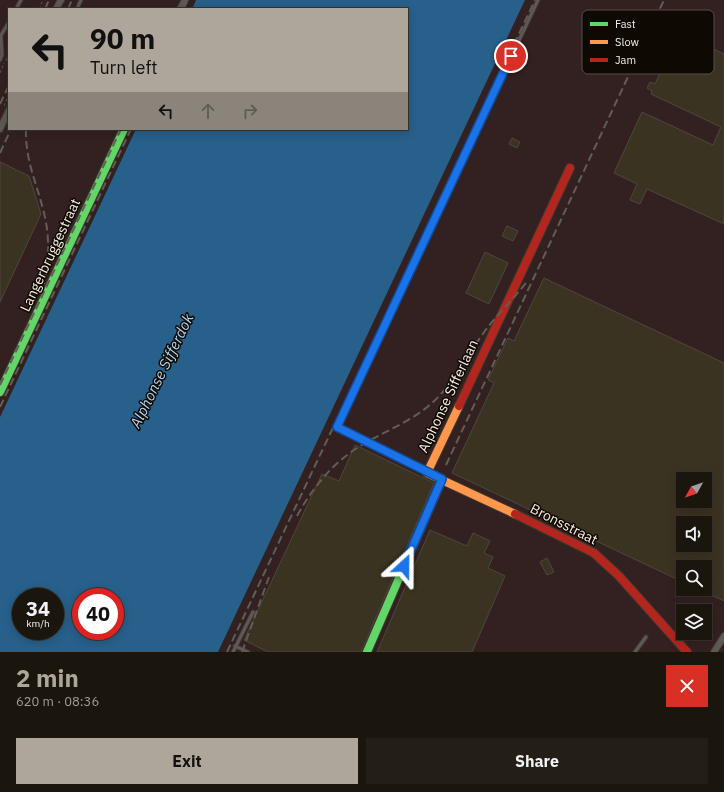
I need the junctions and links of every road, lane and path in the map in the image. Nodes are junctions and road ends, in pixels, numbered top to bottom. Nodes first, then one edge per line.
1 (538, 0) edge
2 (8, 28) edge
3 (0, 37) edge
4 (0, 60) edge
5 (6, 108) edge
6 (0, 129) edge
7 (124, 130) edge
8 (570, 168) dead end
9 (0, 392) edge
10 (427, 473) junction
11 (442, 479) junction
12 (253, 612) dead end
13 (724, 636) edge
14 (646, 638) dead end
15 (235, 646) junction
16 (233, 652) edge
17 (248, 652) edge
18 (366, 652) edge
19 (635, 652) edge
20 (687, 652) edge
21 (714, 652) edge

1 - 10 lane
2 - 3 lane
3 - 4 lane
5 - 6 street
7 - 9 street, Langerbruggestraat
8 - 10 street, Alphonse Sifferlaan
10 - 11 street, Alphonse Sifferlaan
11 - 18 street
11 - 20 street, Bronsstraat
12 - 15 lane
13 - 21 street
14 - 19 lane
15 - 16 lane
15 - 17 lane

